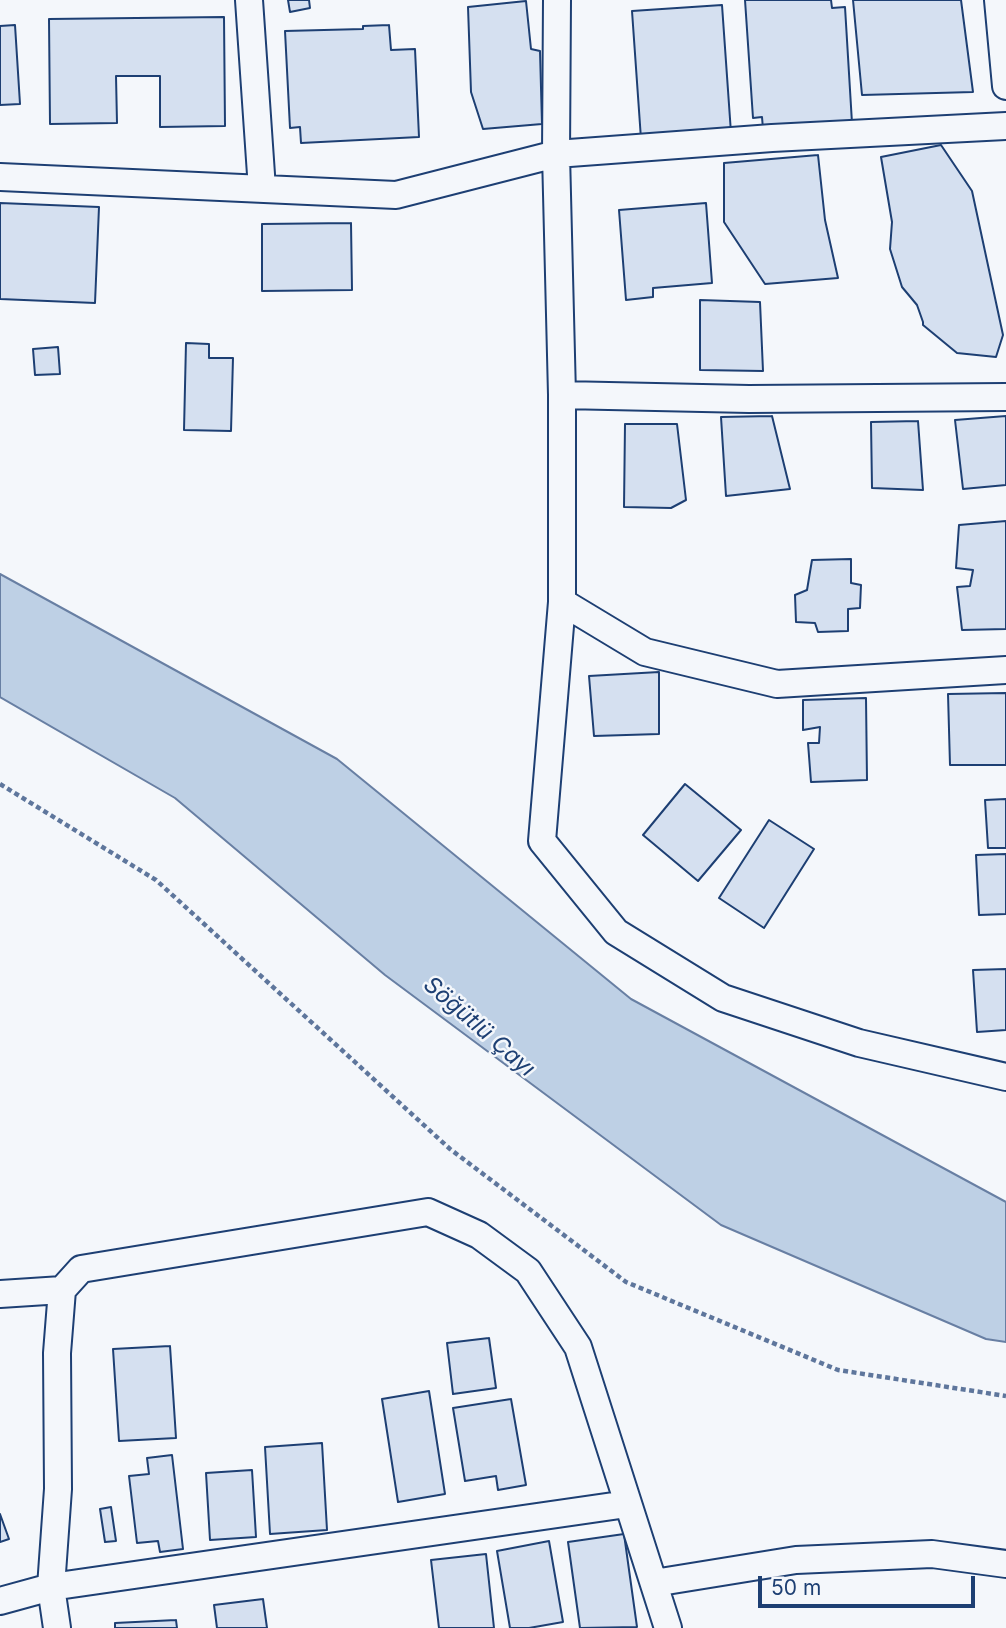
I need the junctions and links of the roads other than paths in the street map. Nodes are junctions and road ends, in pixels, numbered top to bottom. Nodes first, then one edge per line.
1 (249, 0) edge
2 (557, 0) edge
3 (998, 0) edge
4 (1006, 86) edge
5 (1006, 126) edge
6 (556, 153) junction
7 (0, 177) edge
8 (262, 189) junction
9 (562, 395) junction
10 (1006, 397) edge
11 (562, 602) junction
12 (1006, 670) edge
13 (1006, 1077) edge
14 (62, 1290) junction
15 (0, 1294) edge
16 (627, 1504) junction
17 (1006, 1564) edge
18 (654, 1583) junction
19 (51, 1587) junction
20 (0, 1601) edge
21 (57, 1628) edge
22 (668, 1628) edge

1 - 8 street
2 - 6 street
3 - 4 street
5 - 6 street
6 - 8 street
6 - 9 street
7 - 8 street
9 - 10 street
9 - 11 street
11 - 12 street
11 - 13 street
14 - 15 street
14 - 16 street
14 - 19 street
16 - 18 street
16 - 19 street
17 - 18 street
18 - 22 street
19 - 20 street
19 - 21 street

